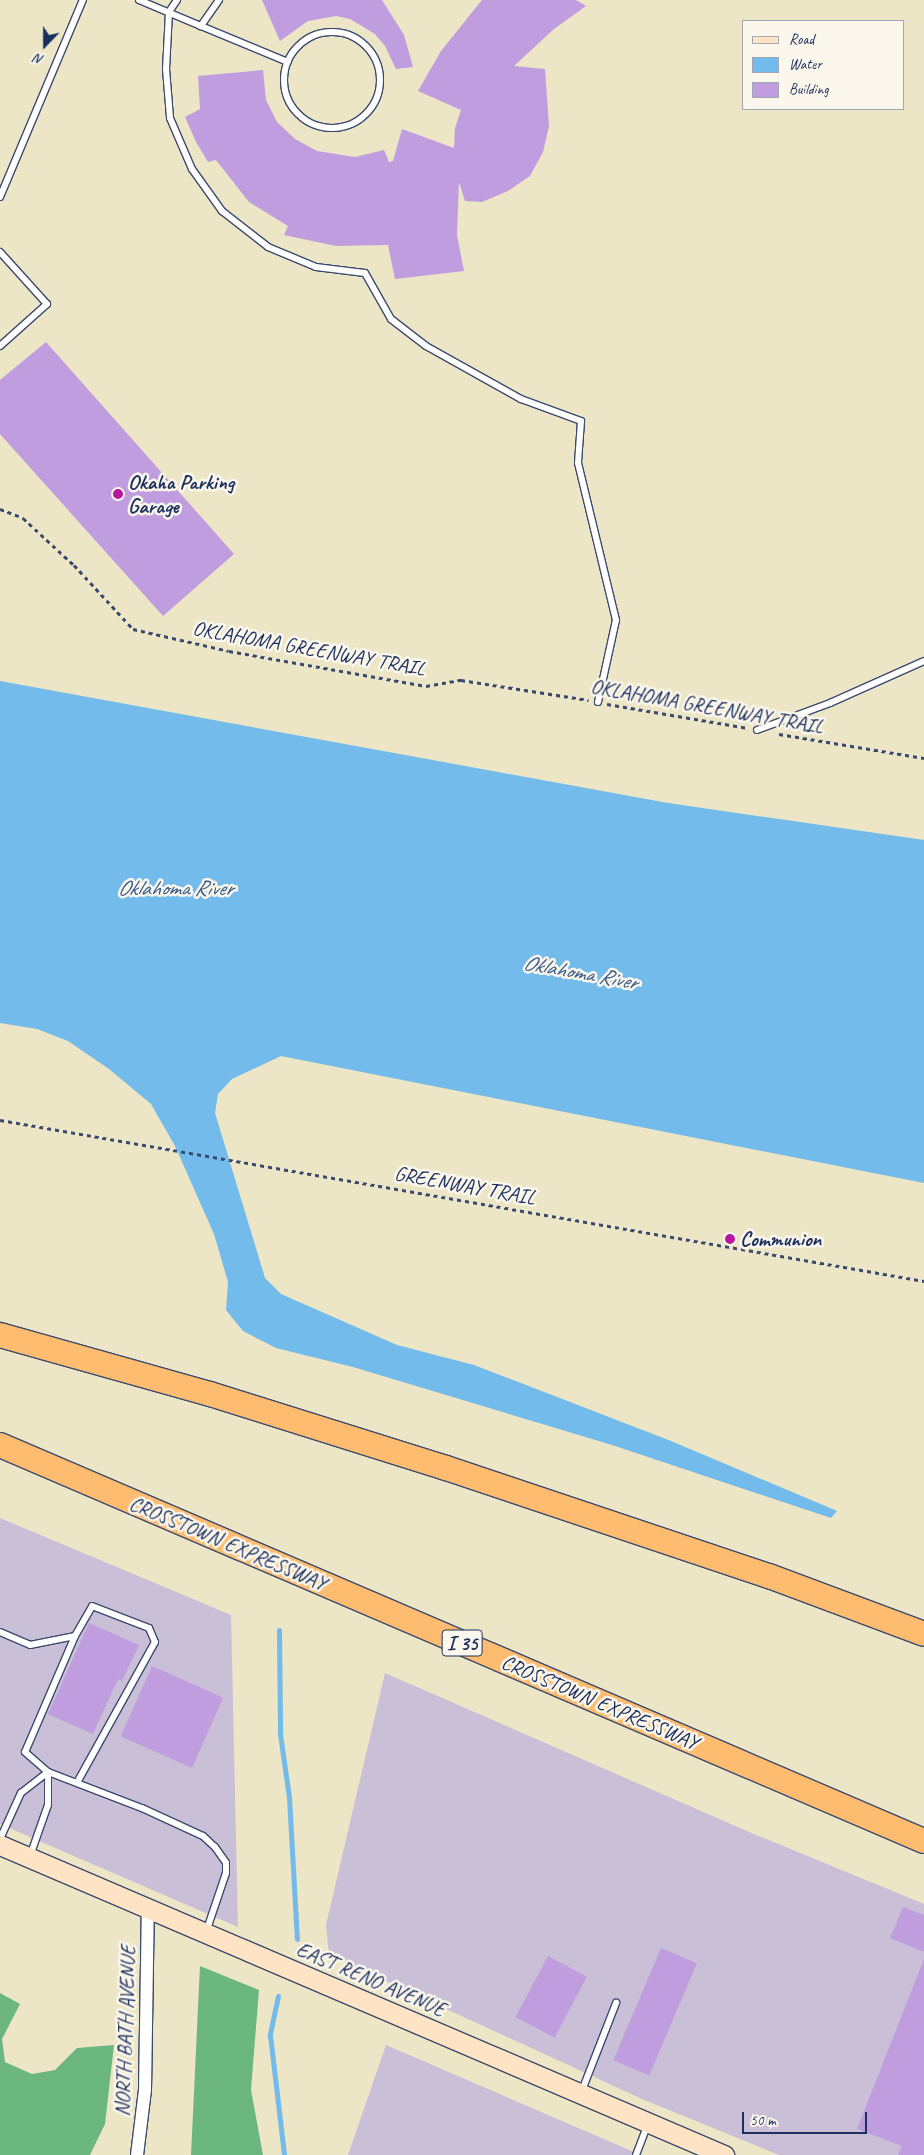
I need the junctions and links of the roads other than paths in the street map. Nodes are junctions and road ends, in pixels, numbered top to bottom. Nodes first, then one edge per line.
1 (83, 0) edge
2 (139, 0) edge
3 (177, 0) edge
4 (220, 0) edge
5 (169, 12) junction
6 (201, 26) junction
7 (288, 62) junction
8 (0, 198) edge
9 (0, 252) edge
10 (0, 334) edge
11 (6, 340) junction
12 (0, 346) edge
13 (924, 661) edge
14 (598, 702) road end
15 (757, 730) road end
16 (0, 1335) edge
17 (0, 1446) edge
18 (0, 1632) edge
19 (924, 1634) edge
20 (75, 1636) junction
21 (48, 1772) junction
22 (80, 1784) junction
23 (0, 1839) edge
24 (924, 1841) edge
25 (0, 1845) edge
26 (29, 1857) junction
27 (148, 1908) junction
28 (206, 1933) junction
29 (616, 2003) dead end
30 (581, 2093) junction
31 (648, 2122) junction
32 (137, 2155) edge
33 (636, 2155) edge
34 (724, 2155) edge

1 - 8 lane
2 - 5 lane
3 - 5 lane
4 - 6 lane
5 - 6 lane
5 - 14 lane
6 - 7 lane
7 - 7 lane
9 - 11 lane
10 - 11 lane
11 - 12 lane
13 - 15 lane
16 - 19 highway
17 - 24 highway, CROSSTOWN EXPRESSWAY / I 35
18 - 20 lane
20 - 21 lane
20 - 22 lane
21 - 22 lane
21 - 23 lane
21 - 26 lane
22 - 28 lane
25 - 26 main road, EAST RENO AVENUE
26 - 27 main road, EAST RENO AVENUE
27 - 28 main road, EAST RENO AVENUE
27 - 32 street, NORTH BATH AVENUE
28 - 30 main road, EAST RENO AVENUE
29 - 30 lane
30 - 31 main road, EAST RENO AVENUE
31 - 33 lane
31 - 34 main road, EAST RENO AVENUE

